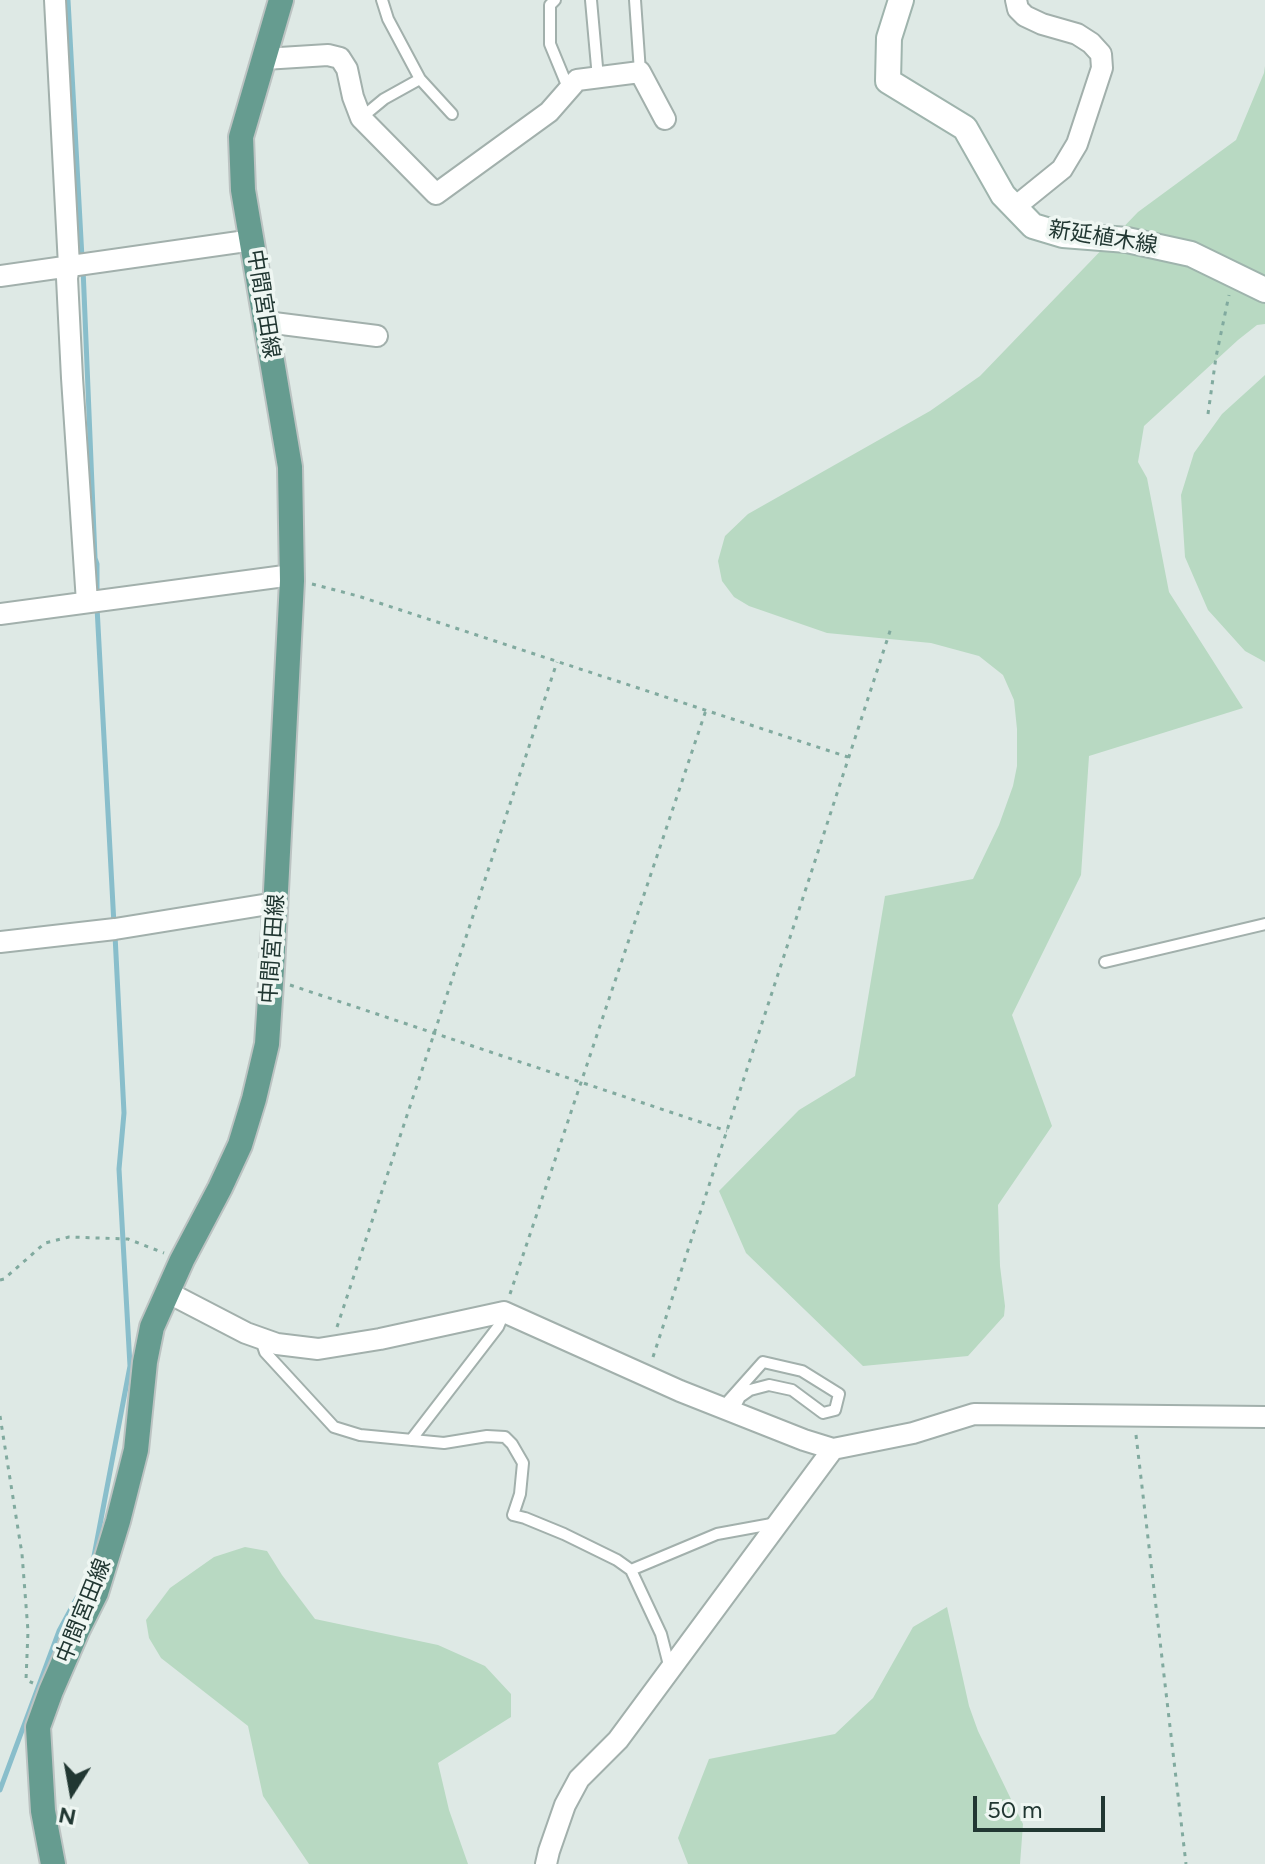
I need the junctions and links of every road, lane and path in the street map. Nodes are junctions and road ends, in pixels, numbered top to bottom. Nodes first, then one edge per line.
1 (55, 0) edge
2 (281, 0) edge
3 (382, 0) edge
4 (555, 0) edge
5 (591, 0) edge
6 (635, 0) edge
7 (901, 0) edge
8 (1016, 0) edge
9 (264, 59) junction
10 (640, 72) junction
11 (598, 78) junction
12 (420, 79) junction
13 (569, 90) junction
14 (452, 114) dead end
15 (361, 118) junction
16 (665, 119) dead end
17 (1015, 207) junction
18 (253, 240) junction
19 (69, 266) junction
20 (0, 276) edge
21 (1233, 276) junction
22 (1265, 290) edge
23 (266, 322) junction
24 (377, 336) dead end
25 (1208, 414) dead end
26 (292, 578) junction
27 (87, 602) junction
28 (0, 614) edge
29 (892, 625) dead end
30 (557, 662) junction
31 (706, 710) junction
32 (848, 757) junction
33 (275, 903) junction
34 (1265, 924) edge
35 (0, 942) edge
36 (1105, 962) dead end
37 (271, 980) junction
38 (434, 1033) junction
39 (582, 1083) junction
40 (727, 1131) junction
41 (182, 1260) junction
42 (0, 1280) edge
43 (167, 1292) junction
44 (504, 1312) junction
45 (261, 1338) junction
46 (334, 1346) junction
47 (647, 1376) junction
48 (727, 1410) junction
49 (1134, 1415) junction
50 (0, 1416) edge
51 (1265, 1417) edge
52 (411, 1440) junction
53 (833, 1449) junction
54 (778, 1523) junction
55 (631, 1570) junction
56 (670, 1669) junction
57 (51, 1691) junction
58 (53, 1864) edge
59 (546, 1864) edge
60 (1186, 1864) edge

1 - 19 street
2 - 9 main road, 中間宮田線
3 - 12 lane
4 - 13 lane
5 - 11 lane
6 - 10 lane
7 - 17 main road, 新延植木線
8 - 17 street
9 - 15 street
9 - 18 main road, 中間宮田線
10 - 11 street
10 - 16 street
11 - 13 street
12 - 14 lane
12 - 15 lane
13 - 15 street
17 - 21 main road, 新延植木線
18 - 19 street
18 - 23 main road, 中間宮田線
19 - 20 street
19 - 27 street
21 - 22 main road, 新延植木線
21 - 25 path
23 - 24 street
23 - 26 main road, 中間宮田線
26 - 27 street
26 - 30 path
26 - 33 main road, 中間宮田線
27 - 28 street
29 - 32 path
30 - 31 path
30 - 38 path
31 - 32 path
31 - 39 path
32 - 40 path
33 - 35 street
33 - 37 main road, 中間宮田線
34 - 36 lane
37 - 38 path
37 - 41 main road, 中間宮田線
38 - 39 path
38 - 46 path
39 - 40 path
39 - 44 path
40 - 47 path
41 - 42 path
41 - 43 main road, 中間宮田線
43 - 45 street
43 - 57 main road, 中間宮田線
44 - 46 street
44 - 47 street
44 - 52 lane
45 - 46 street
45 - 52 lane
47 - 48 street
48 - 48 lane
48 - 53 street
49 - 51 street
49 - 53 street
49 - 60 path
50 - 57 path
52 - 55 lane
53 - 54 street
54 - 55 lane
54 - 56 street
55 - 56 lane
56 - 59 street
57 - 58 main road, 中間宮田線

